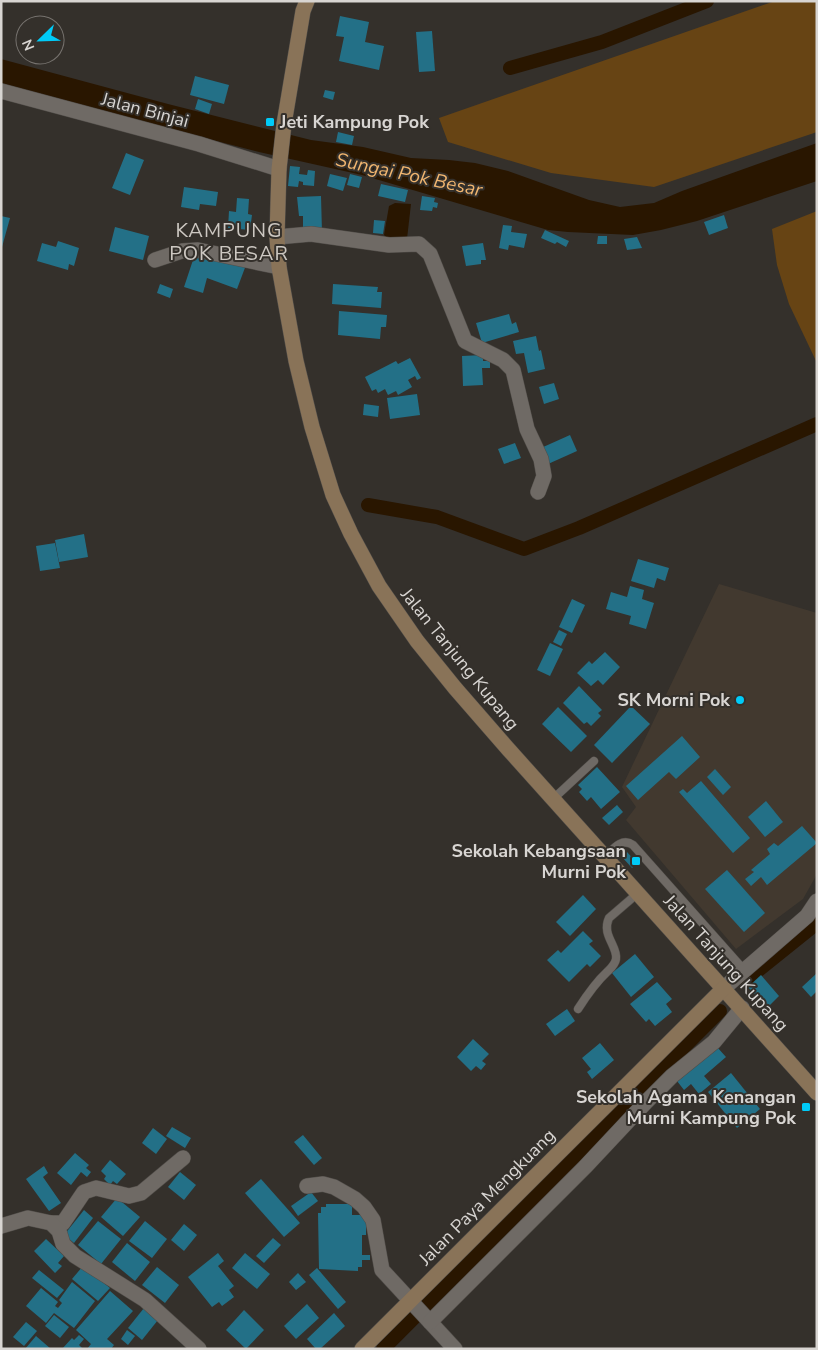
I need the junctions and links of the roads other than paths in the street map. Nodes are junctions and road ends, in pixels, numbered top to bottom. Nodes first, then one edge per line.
1 (307, 1) edge
2 (1, 91) edge
3 (279, 168) junction
4 (276, 237) junction
5 (155, 260) dead end
6 (279, 267) junction
7 (538, 492) dead end
8 (594, 761) dead end
9 (553, 799) junction
10 (605, 856) junction
11 (638, 893) junction
12 (817, 900) edge
13 (744, 970) junction
14 (724, 988) junction
15 (742, 1008) junction
16 (578, 1009) dead end
17 (817, 1093) edge
18 (183, 1158) dead end
19 (307, 1186) dead end
20 (51, 1223) junction
21 (1, 1226) edge
22 (411, 1302) junction
23 (428, 1320) junction
24 (199, 1349) edge
25 (362, 1349) edge
26 (455, 1349) edge

1 - 3 main road, Jalan Tanjung Kupang
2 - 3 street, Jalan Binjai
3 - 4 main road, Jalan Tanjung Kupang
4 - 6 main road, Jalan Tanjung Kupang
4 - 7 street
5 - 6 street
6 - 9 main road, Jalan Tanjung Kupang
8 - 9 lane
9 - 10 main road, Jalan Tanjung Kupang
10 - 11 main road, Jalan Tanjung Kupang
10 - 13 lane
11 - 14 main road, Jalan Tanjung Kupang
11 - 16 lane
12 - 13 street
13 - 14 street
14 - 15 main road, Jalan Tanjung Kupang
14 - 22 main road, Jalan Paya Mengkuang
15 - 17 main road, Jalan Tanjung Kupang
15 - 23 street
18 - 20 street
19 - 22 street
20 - 21 street
20 - 24 street
22 - 23 street
22 - 25 main road, Jalan Paya Mengkuang
23 - 26 street

